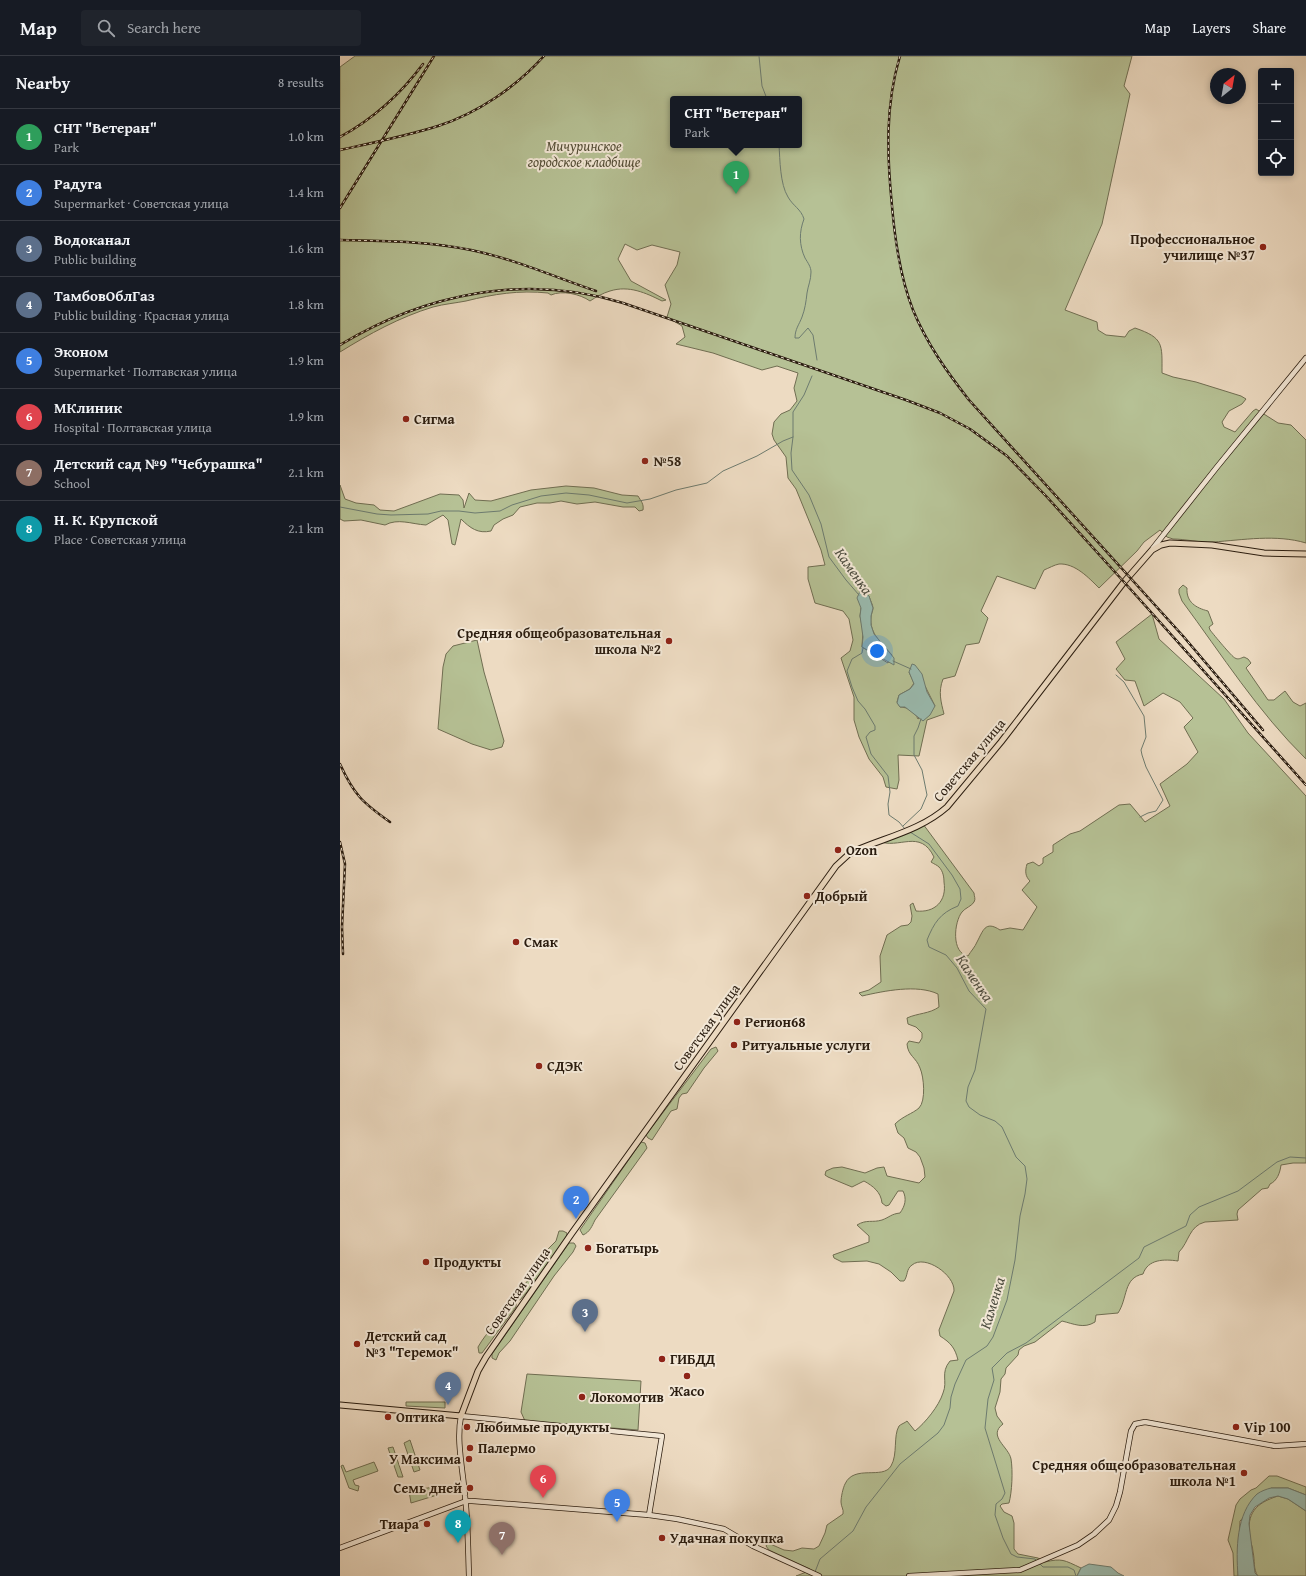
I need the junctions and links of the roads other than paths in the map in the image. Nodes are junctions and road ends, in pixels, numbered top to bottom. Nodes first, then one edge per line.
1 (1306, 358) edge
2 (1152, 550) junction
3 (1306, 554) edge
4 (340, 1405) edge
5 (461, 1416) junction
6 (1306, 1444) edge
7 (466, 1501) junction
8 (649, 1515) junction
9 (340, 1548) edge
10 (469, 1576) edge
11 (819, 1576) edge
12 (909, 1576) edge

1 - 2 street
2 - 3 main road
2 - 5 main road, Советская улица
4 - 5 main road
5 - 7 street, Советская улица
5 - 8 street
6 - 12 street
7 - 8 street
7 - 9 street
7 - 10 street, Советская улица
8 - 11 street

